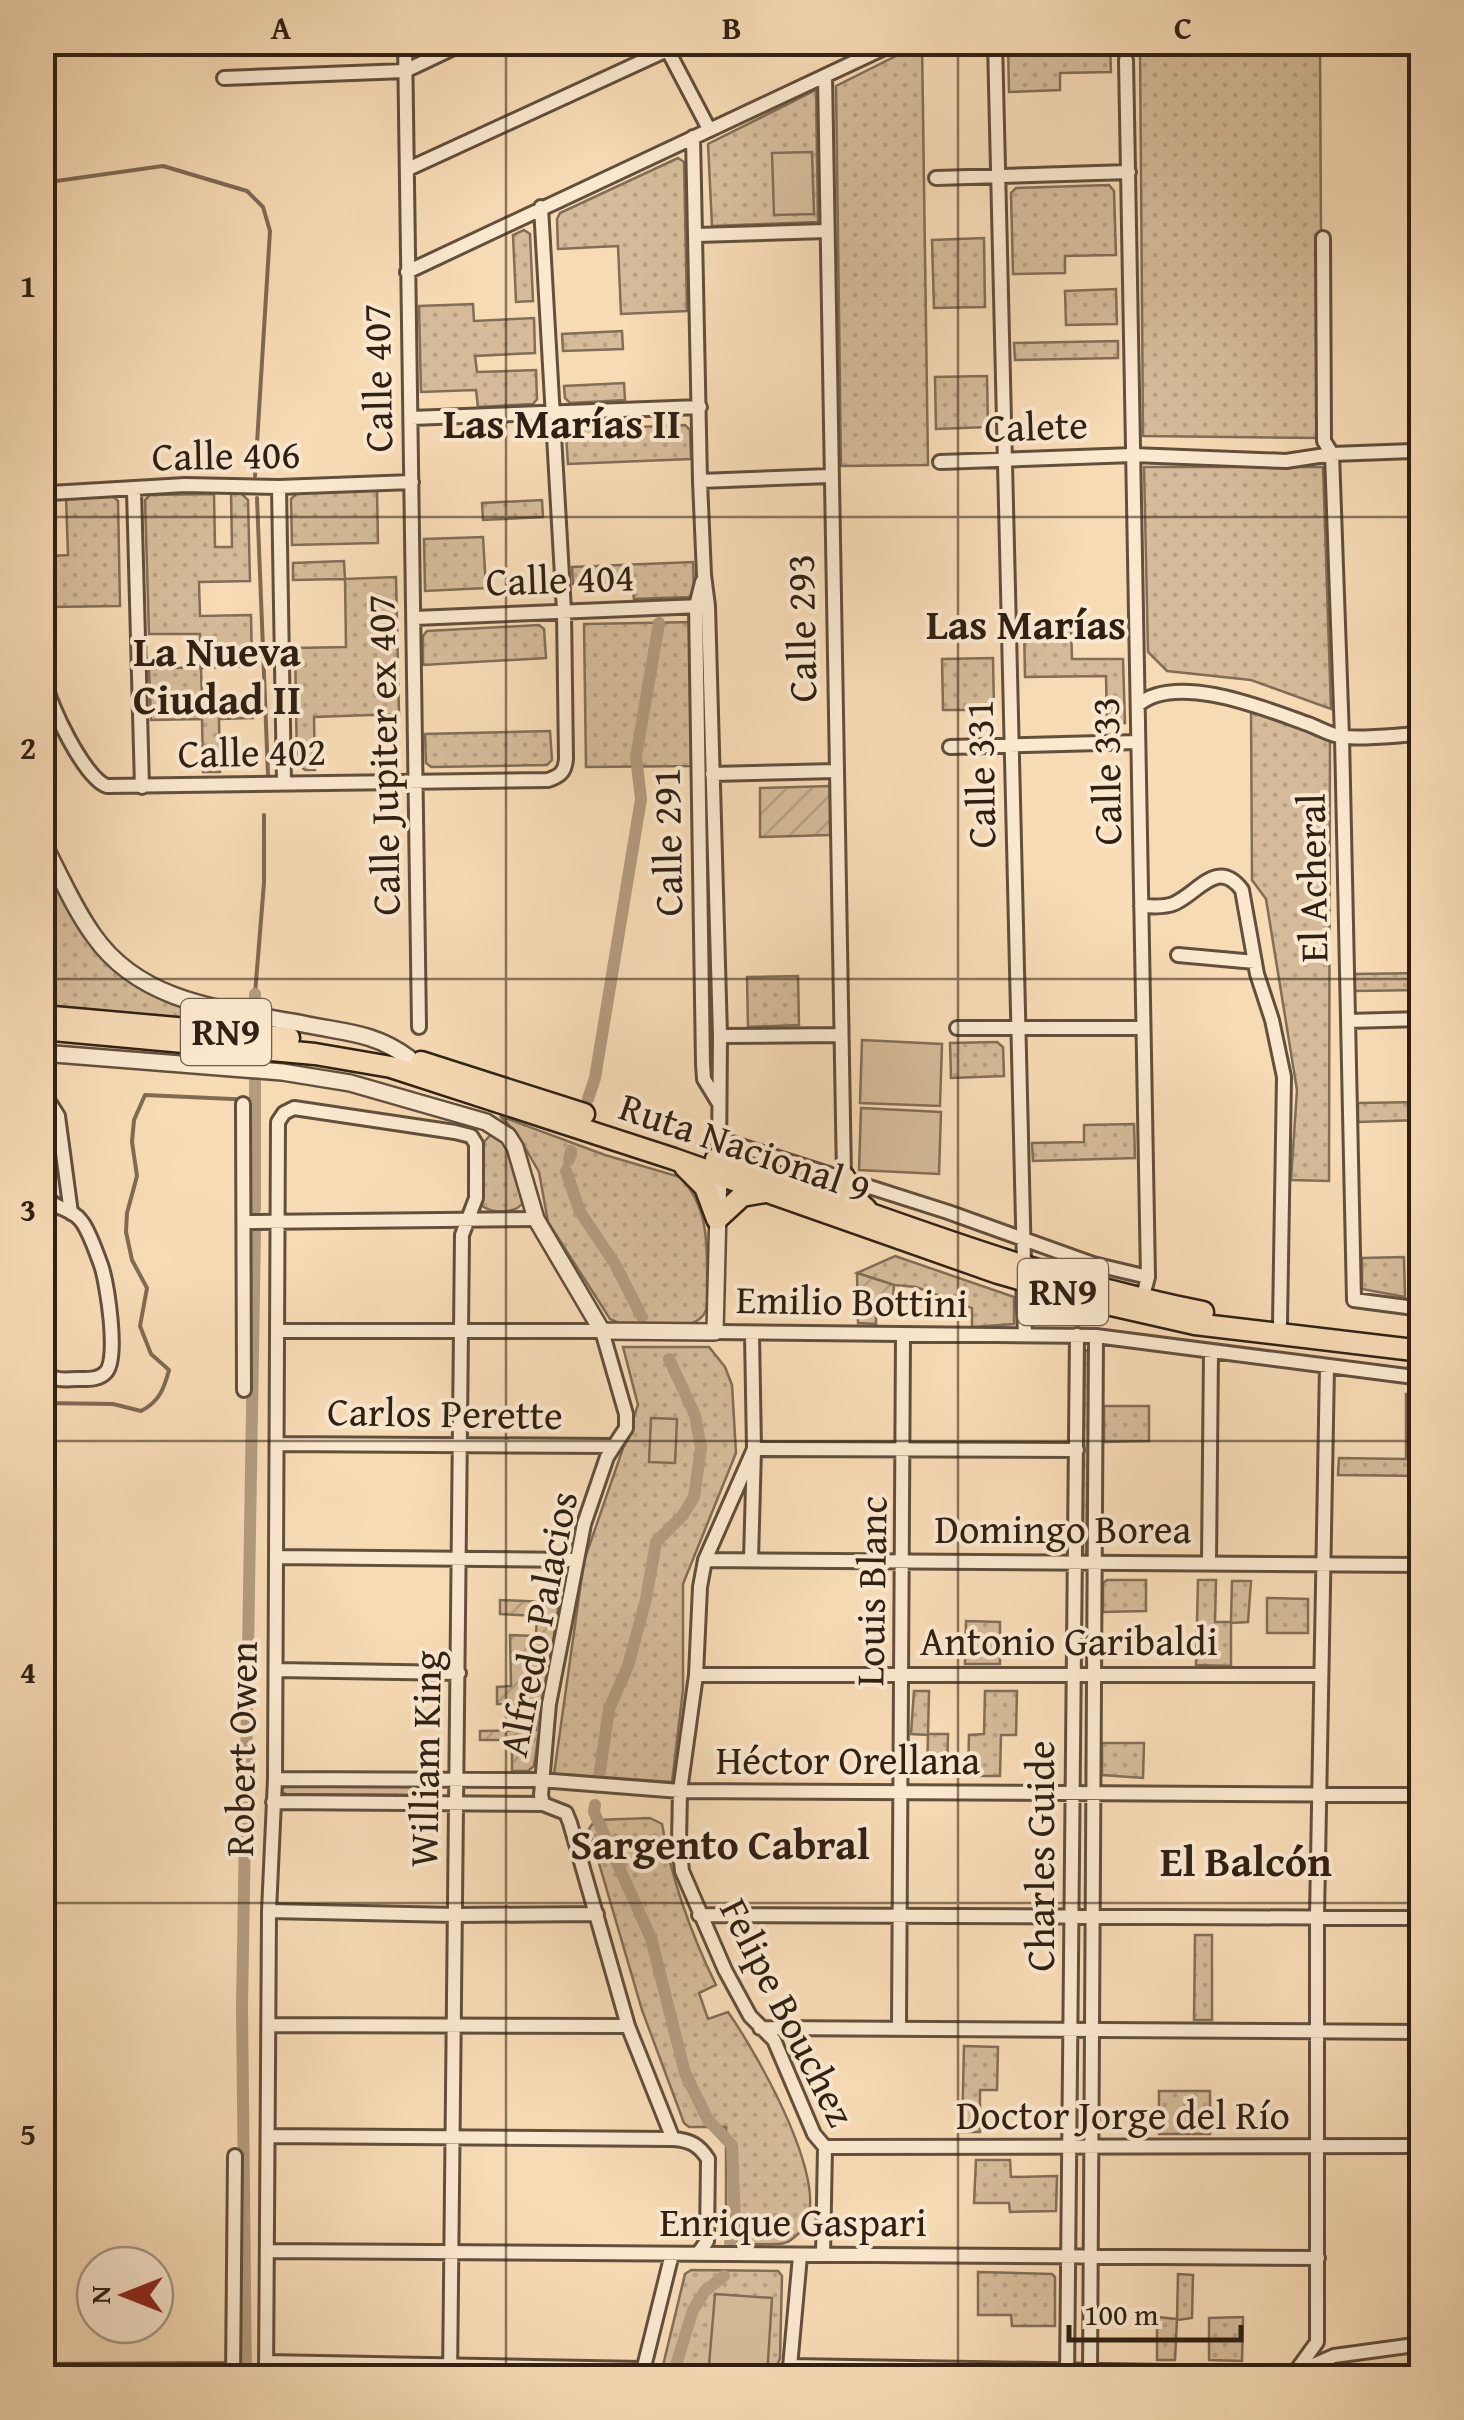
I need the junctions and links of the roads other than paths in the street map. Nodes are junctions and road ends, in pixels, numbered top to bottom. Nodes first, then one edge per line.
1 (405, 42) edge
2 (466, 42) edge
3 (897, 42) edge
4 (995, 42) edge
5 (666, 46) edge
6 (867, 48) edge
7 (1126, 60) dead end
8 (406, 71) junction
9 (824, 76) junction
10 (224, 78) dead end
11 (709, 129) junction
12 (693, 137) junction
13 (408, 169) junction
14 (1129, 172) junction
15 (997, 176) junction
16 (936, 178) dead end
17 (542, 206) junction
18 (826, 231) junction
19 (697, 235) junction
20 (1322, 238) dead end
21 (407, 272) junction
22 (700, 407) junction
23 (554, 412) junction
24 (411, 418) junction
25 (1332, 454) junction
26 (1422, 454) edge
27 (1133, 455) junction
28 (1005, 459) junction
29 (940, 462) dead end
30 (830, 476) junction
31 (700, 481) junction
32 (412, 482) junction
33 (279, 487) junction
34 (134, 490) junction
35 (42, 497) edge
36 (702, 606) junction
37 (564, 611) junction
38 (42, 618) edge
39 (415, 618) junction
40 (1138, 680) junction
41 (1160, 692) junction
42 (1138, 705) junction
43 (1422, 734) edge
44 (1342, 737) junction
45 (1138, 742) junction
46 (1011, 745) junction
47 (950, 747) dead end
48 (836, 770) junction
49 (712, 774) junction
50 (416, 782) junction
51 (284, 783) junction
52 (142, 787) junction
53 (42, 841) edge
54 (1140, 906) junction
55 (1178, 955) dead end
56 (1255, 962) junction
57 (42, 1016) edge
58 (1422, 1019) edge
59 (1348, 1020) junction
60 (419, 1026) dead end
61 (957, 1028) dead end
62 (1018, 1028) junction
63 (1142, 1028) junction
64 (42, 1030) edge
65 (720, 1036) junction
66 (842, 1036) junction
67 (42, 1053) edge
68 (409, 1058) junction
69 (44, 1094) edge
70 (243, 1104) dead end
71 (719, 1105) junction
72 (278, 1122) joint
73 (719, 1158) junction
74 (674, 1159) junction
75 (844, 1178) junction
76 (767, 1192) junction
77 (44, 1202) edge
78 (868, 1210) junction
79 (71, 1213) junction
80 (536, 1219) junction
81 (718, 1219) junction
82 (470, 1220) junction
83 (278, 1221) junction
84 (244, 1222) junction
85 (1023, 1238) junction
86 (1024, 1272) junction
87 (1148, 1278) junction
88 (1142, 1300) junction
89 (1422, 1310) edge
90 (1280, 1322) junction
91 (462, 1329) junction
92 (278, 1331) junction
93 (602, 1331) junction
94 (715, 1332) junction
95 (752, 1334) junction
96 (1025, 1335) junction
97 (903, 1336) junction
98 (1077, 1336) junction
99 (1096, 1336) junction
100 (1421, 1341) edge
101 (1211, 1351) junction
102 (1327, 1366) junction
103 (42, 1368) edge
104 (1422, 1378) edge
105 (244, 1390) dead end
106 (277, 1444) junction
107 (461, 1446) junction
108 (613, 1446) junction
109 (754, 1449) junction
110 (904, 1449) junction
111 (1077, 1450) junction
112 (277, 1558) junction
113 (460, 1559) junction
114 (576, 1560) junction
115 (705, 1560) junction
116 (752, 1560) junction
117 (904, 1560) junction
118 (1076, 1562) junction
119 (1209, 1562) junction
120 (1094, 1563) junction
121 (1323, 1564) junction
122 (1422, 1565) edge
123 (276, 1670) junction
124 (902, 1672) junction
125 (459, 1673) junction
126 (1094, 1674) junction
127 (1321, 1674) junction
128 (696, 1675) junction
129 (1074, 1675) junction
130 (275, 1779) junction
131 (457, 1780) junction
132 (540, 1780) junction
133 (680, 1790) junction
134 (1073, 1793) junction
135 (901, 1794) junction
136 (1092, 1794) junction
137 (1320, 1794) junction
138 (1422, 1795) edge
139 (273, 1802) junction
140 (456, 1803) junction
141 (543, 1804) junction
142 (269, 1911) junction
143 (596, 1914) junction
144 (699, 1914) junction
145 (900, 1914) junction
146 (1072, 1914) junction
147 (1092, 1914) junction
148 (455, 1916) junction
149 (1317, 1917) junction
150 (1422, 1918) edge
151 (270, 2025) junction
152 (628, 2026) junction
153 (899, 2026) junction
154 (453, 2027) junction
155 (760, 2028) junction
156 (1072, 2029) junction
157 (1091, 2029) junction
158 (1317, 2030) junction
159 (1422, 2032) edge
160 (269, 2136) junction
161 (453, 2139) junction
162 (672, 2139) junction
163 (1422, 2146) edge
164 (824, 2147) junction
165 (1069, 2147) junction
166 (1090, 2147) junction
167 (1318, 2147) junction
168 (235, 2156) dead end
169 (268, 2251) junction
170 (700, 2251) junction
171 (451, 2252) junction
172 (672, 2254) junction
173 (823, 2255) junction
174 (800, 2256) junction
175 (1068, 2256) junction
176 (1090, 2257) junction
177 (1318, 2258) junction
178 (1317, 2342) junction
179 (1422, 2344) edge
180 (1334, 2356) junction
181 (266, 2362) junction
182 (450, 2371) edge
183 (42, 2372) edge
184 (789, 2372) edge
185 (1067, 2373) edge
186 (232, 2374) edge
187 (642, 2374) edge
188 (1090, 2374) edge
189 (1292, 2376) edge
190 (266, 2378) edge

1 - 8 street
2 - 8 street
3 - 6 street
4 - 15 street, Calle 331
5 - 11 street
5 - 13 street
6 - 9 street
7 - 14 street, Calle 333
8 - 10 street
8 - 13 street
9 - 11 street
9 - 18 street, Calle 293
11 - 12 street
12 - 17 street
12 - 19 street, Calle 291
13 - 21 street
14 - 15 street
14 - 27 street, Calle 333
15 - 16 street
15 - 28 street, Calle 331
17 - 21 street
17 - 23 street
18 - 19 street
18 - 30 street, Calle 293
19 - 22 street, Calle 291
20 - 25 street, El Acheral
21 - 24 street, Calle 407
22 - 23 street
22 - 31 street, Calle 291
23 - 24 street
23 - 37 street
24 - 32 street, Calle 407
25 - 26 street
25 - 27 street, Calete
25 - 44 street, El Acheral
27 - 28 street, Calete
27 - 40 street, Calle 333
28 - 29 street, Calete
28 - 46 street, Calle 331
30 - 31 street
30 - 48 street, Calle 293
31 - 36 street, Calle 291
32 - 33 street, Calle 406
32 - 39 street, Calle Jupiter ex 407
33 - 34 street, Calle 406
33 - 51 street
34 - 35 street, Calle 406
34 - 52 street
36 - 37 street, Calle 404
36 - 49 street, Calle 291
36 - 71 street, Calle 291
37 - 39 street, Calle 404
37 - 50 street, Calle 402
38 - 52 street, Calle 402
39 - 50 street, Calle Jupiter ex 407
40 - 41 street
40 - 42 street, Calle 333
41 - 42 street
41 - 44 street
42 - 45 street, Calle 333
43 - 44 street
44 - 59 street, El Acheral
45 - 46 street
45 - 54 street, Calle 333
46 - 47 street
46 - 62 street, Calle 331
48 - 49 street
48 - 66 street, Calle 293
49 - 65 street, Calle 291
50 - 51 street, Calle 402
50 - 60 street, Calle Jupiter ex 407
51 - 52 street, Calle 402
53 - 68 street
54 - 56 street
54 - 63 street, Calle 333
55 - 56 street
56 - 90 street
57 - 68 main road, Ruta Nacional 9 / RN9
58 - 59 street
59 - 89 street, El Acheral
61 - 62 street
62 - 63 street
62 - 85 street, Calle 331
63 - 87 street, Calle 333
64 - 74 main road, Ruta Nacional 9 / RN9
65 - 66 street
65 - 71 street, Calle 291
66 - 75 street, Calle 293
67 - 80 street, Alfredo Palacios
68 - 73 main road, Ruta Nacional 9 / RN9
69 - 77 street
69 - 79 street
70 - 84 street
71 - 73 street, Calle 291
72 - 82 street, William King
72 - 83 street, Robert Owen
73 - 74 main road, Ruta Nacional 9 / RN9
73 - 75 street
73 - 76 main road, Ruta Nacional 9 / RN9
73 - 78 main road, Ruta Nacional 9 / RN9
73 - 81 street
74 - 81 main road
75 - 78 main road
75 - 85 street
76 - 81 main road
76 - 86 main road, Ruta Nacional 9 / RN9
77 - 79 street
78 - 86 main road, Ruta Nacional 9 / RN9
79 - 103 street
80 - 82 street
80 - 93 street, Alfredo Palacios
81 - 94 street
82 - 83 street
82 - 91 street, William King
83 - 84 street
83 - 92 street, Robert Owen
84 - 105 street
85 - 86 street, Calle 331
85 - 87 street
86 - 88 main road, Ruta Nacional 9 / RN9
86 - 96 street, Calle 331
86 - 100 main road, Ruta Nacional 9 / RN9
87 - 88 street, Calle 333
88 - 90 main road, Ruta Nacional 9 / RN9
90 - 100 main road, Ruta Nacional 9 / RN9
91 - 92 street, Emilio Bottini
91 - 93 street, Emilio Bottini
91 - 107 street, William King
92 - 106 street, Robert Owen
93 - 94 street, Emilio Bottini
93 - 108 street, Alfredo Palacios
94 - 95 street, Emilio Bottini
95 - 97 street, Emilio Bottini
95 - 109 street, Felipe Bouchez
96 - 97 street, Emilio Bottini
96 - 98 street, Emilio Bottini
97 - 110 street, Louis Blanc
98 - 99 street, Emilio Bottini
98 - 111 street, Charles Guide
99 - 101 street, Emilio Bottini
99 - 120 street, Charles Guide
101 - 102 street, Emilio Bottini
101 - 119 street
102 - 104 street, Emilio Bottini
102 - 121 street
106 - 107 street, Carlos Perette
106 - 112 street, Robert Owen
107 - 108 street, Carlos Perette
107 - 113 street, William King
108 - 114 street, Alfredo Palacios
109 - 110 street
109 - 115 street, Felipe Bouchez
109 - 116 street
110 - 111 street
110 - 117 street, Louis Blanc
111 - 118 street, Charles Guide
112 - 113 street
112 - 123 street, Robert Owen
113 - 114 street
113 - 125 street, William King
114 - 132 street, Alfredo Palacios
115 - 116 street, Domingo Borea
115 - 128 street, Felipe Bouchez
116 - 117 street, Domingo Borea
117 - 118 street, Domingo Borea
117 - 124 street, Louis Blanc
118 - 120 street, Domingo Borea
118 - 129 street, Charles Guide
119 - 120 street, Domingo Borea
119 - 121 street, Domingo Borea
120 - 126 street, Charles Guide
121 - 122 street, Domingo Borea
121 - 127 street
123 - 125 street
123 - 130 street, Robert Owen
124 - 128 street, Antonio Garibaldi
124 - 129 street, Antonio Garibaldi
124 - 135 street, Louis Blanc
125 - 131 street, William King
126 - 127 street, Antonio Garibaldi
126 - 129 street, Antonio Garibaldi
126 - 136 street, Charles Guide
127 - 137 street
128 - 133 street, Felipe Bouchez
129 - 134 street, Charles Guide
130 - 131 street, Héctor Orellana
130 - 139 street, Robert Owen
131 - 132 street, Héctor Orellana
131 - 140 street, William King
132 - 133 street, Héctor Orellana
132 - 141 street, Alfredo Palacios
133 - 135 street, Héctor Orellana
133 - 144 street, Felipe Bouchez
134 - 135 street, Héctor Orellana
134 - 136 street, Héctor Orellana
134 - 146 street, Charles Guide
135 - 145 street, Louis Blanc
136 - 137 street, Héctor Orellana
136 - 147 street, Charles Guide
137 - 138 street, Héctor Orellana
137 - 149 street
139 - 140 street
139 - 142 street, Robert Owen
140 - 141 street
140 - 148 street, William King
141 - 143 street, Alfredo Palacios
142 - 148 street
142 - 151 street, Robert Owen
143 - 148 street
143 - 152 street, Alfredo Palacios
144 - 145 street
144 - 155 street, Felipe Bouchez
145 - 146 street
145 - 153 street, Louis Blanc
146 - 147 street
146 - 156 street, Charles Guide
147 - 149 street
147 - 157 street, Charles Guide
148 - 154 street, William King
149 - 150 street
149 - 158 street
151 - 154 street
151 - 160 street, Robert Owen
152 - 154 street
152 - 162 street, Alfredo Palacios
153 - 155 street
153 - 156 street
154 - 161 street, William King
155 - 164 street, Felipe Bouchez
156 - 157 street
156 - 165 street, Charles Guide
157 - 158 street
157 - 166 street, Charles Guide
158 - 159 street
158 - 167 street
160 - 161 street
160 - 169 street, Robert Owen
161 - 162 street
161 - 171 street, William King
162 - 170 street
163 - 167 street, Doctor Jorge del Río
164 - 165 street, Doctor Jorge del Río
164 - 173 street, Felipe Bouchez
165 - 166 street, Doctor Jorge del Río
165 - 175 street, Charles Guide
166 - 167 street, Doctor Jorge del Río
166 - 176 street, Charles Guide
167 - 177 street
168 - 186 street
169 - 171 street, Enrique Gaspari
169 - 181 street, Robert Owen
170 - 172 street, Enrique Gaspari
170 - 174 street, Enrique Gaspari
171 - 172 street, Enrique Gaspari
171 - 182 street, William King
172 - 187 street
173 - 174 street, Enrique Gaspari
173 - 175 street, Enrique Gaspari
174 - 184 street
175 - 176 street, Enrique Gaspari
175 - 185 street, Charles Guide
176 - 177 street, Enrique Gaspari
176 - 188 street, Charles Guide
177 - 178 street
178 - 180 street
178 - 189 street
179 - 180 street
180 - 189 street
181 - 182 street
181 - 190 street, Robert Owen
182 - 187 street
183 - 186 street
184 - 185 street
185 - 188 street
188 - 189 street

